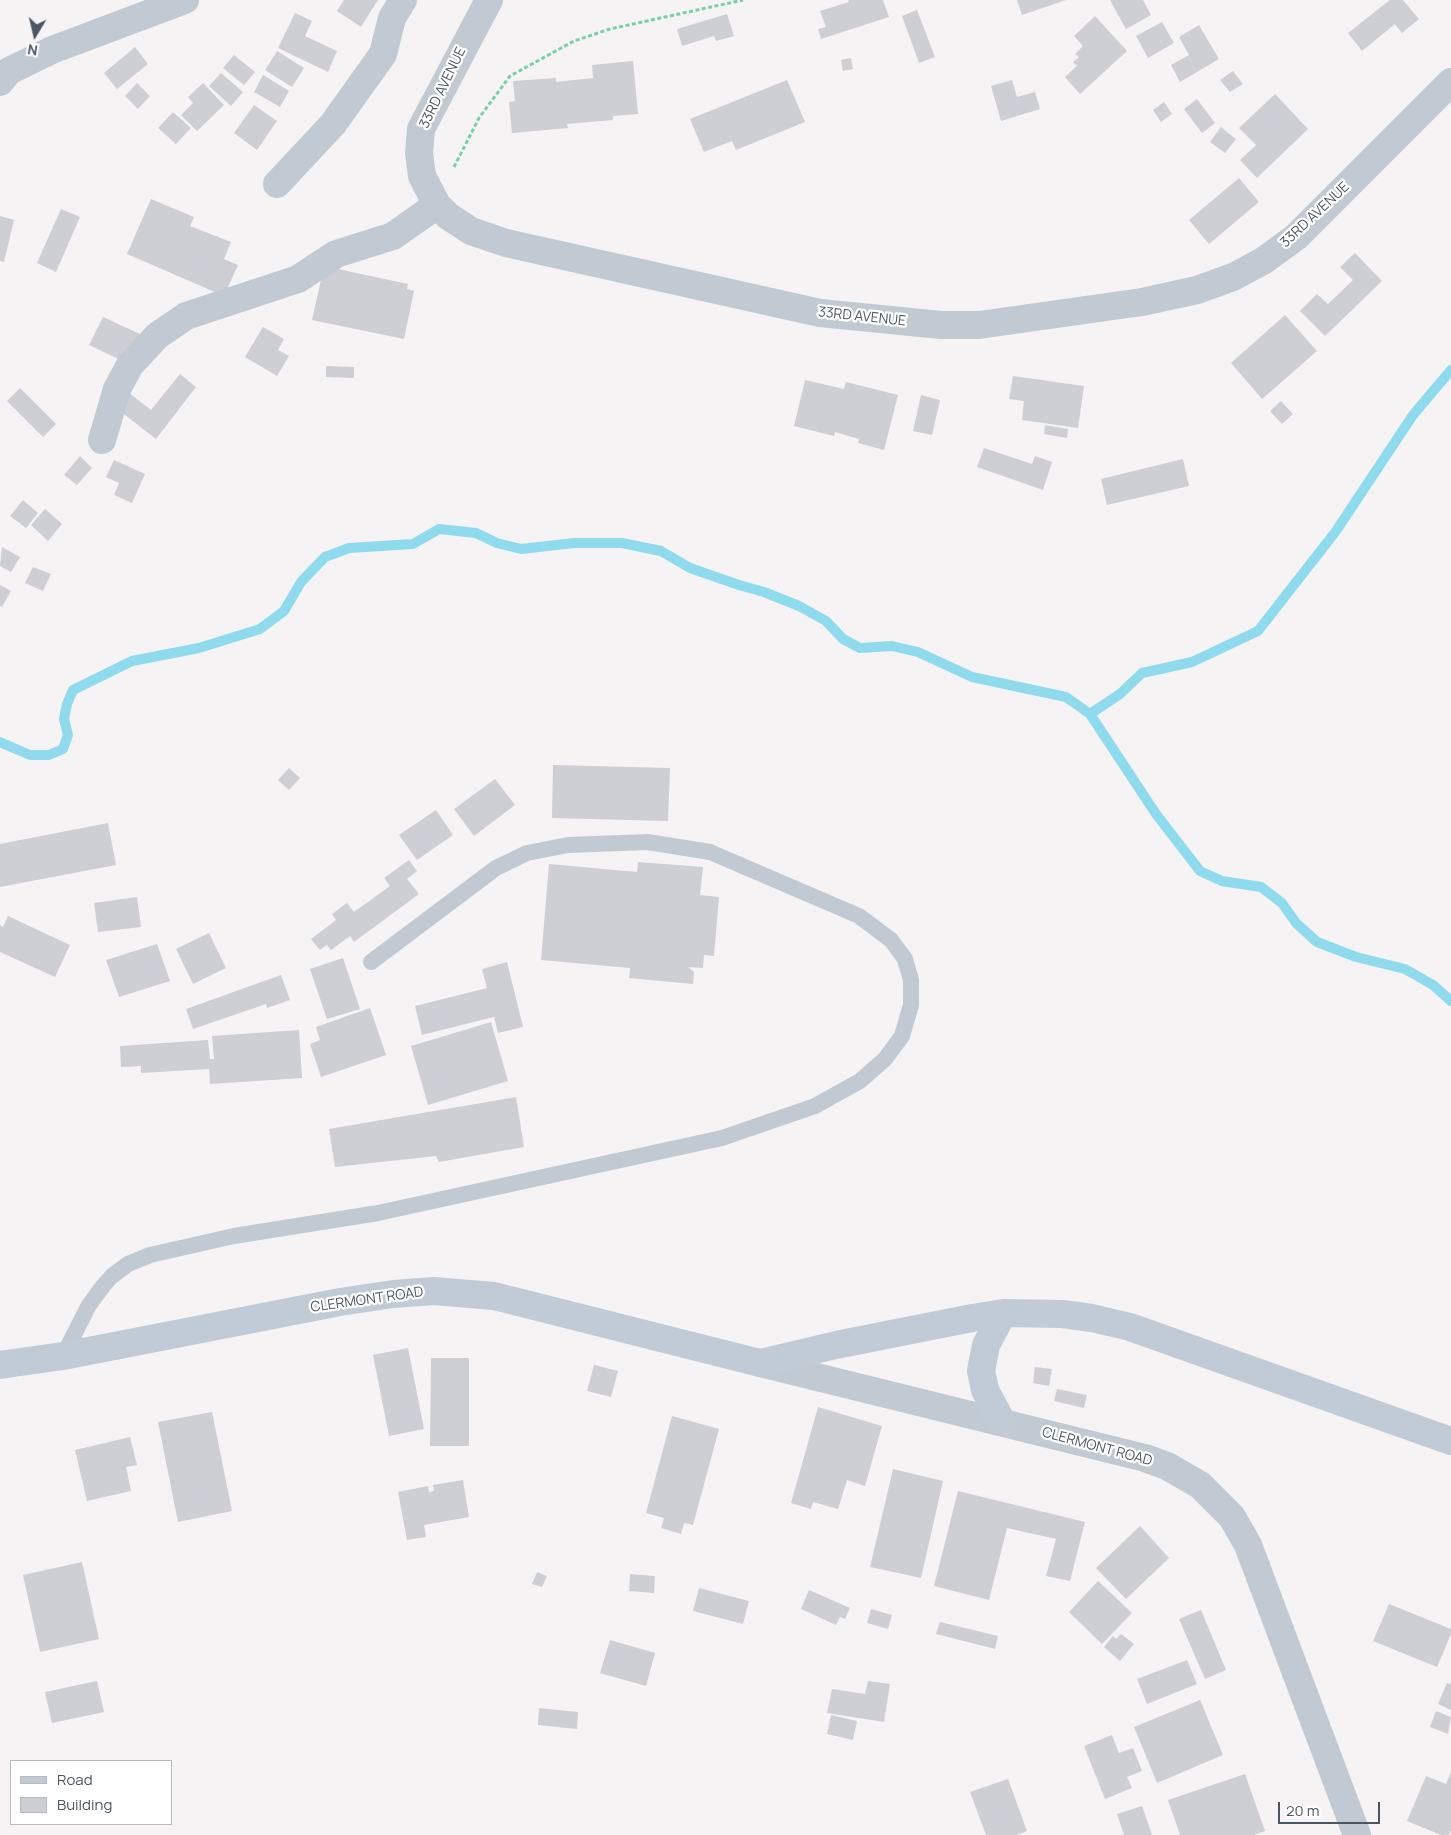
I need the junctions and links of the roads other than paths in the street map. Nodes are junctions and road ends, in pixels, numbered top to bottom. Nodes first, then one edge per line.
1 (185, 0) edge
2 (403, 0) edge
3 (489, 0) edge
4 (0, 82) edge
5 (1451, 82) edge
6 (277, 184) dead end
7 (437, 206) junction
8 (102, 440) dead end
9 (371, 962) dead end
10 (1003, 1313) junction
11 (62, 1356) junction
12 (760, 1363) junction
13 (0, 1365) edge
14 (1002, 1422) junction
15 (1451, 1440) edge
16 (1357, 1835) edge

1 - 4 street
2 - 6 street
3 - 7 street, 33RD AVENUE
5 - 7 street, 33RD AVENUE
7 - 8 street
9 - 11 lane
10 - 12 street, CLERMONT ROAD
10 - 14 street
10 - 15 street, CLERMONT ROAD
11 - 12 street, CLERMONT ROAD
11 - 13 street, CLERMONT ROAD
12 - 14 street, CLERMONT ROAD
14 - 16 street, CLERMONT ROAD

